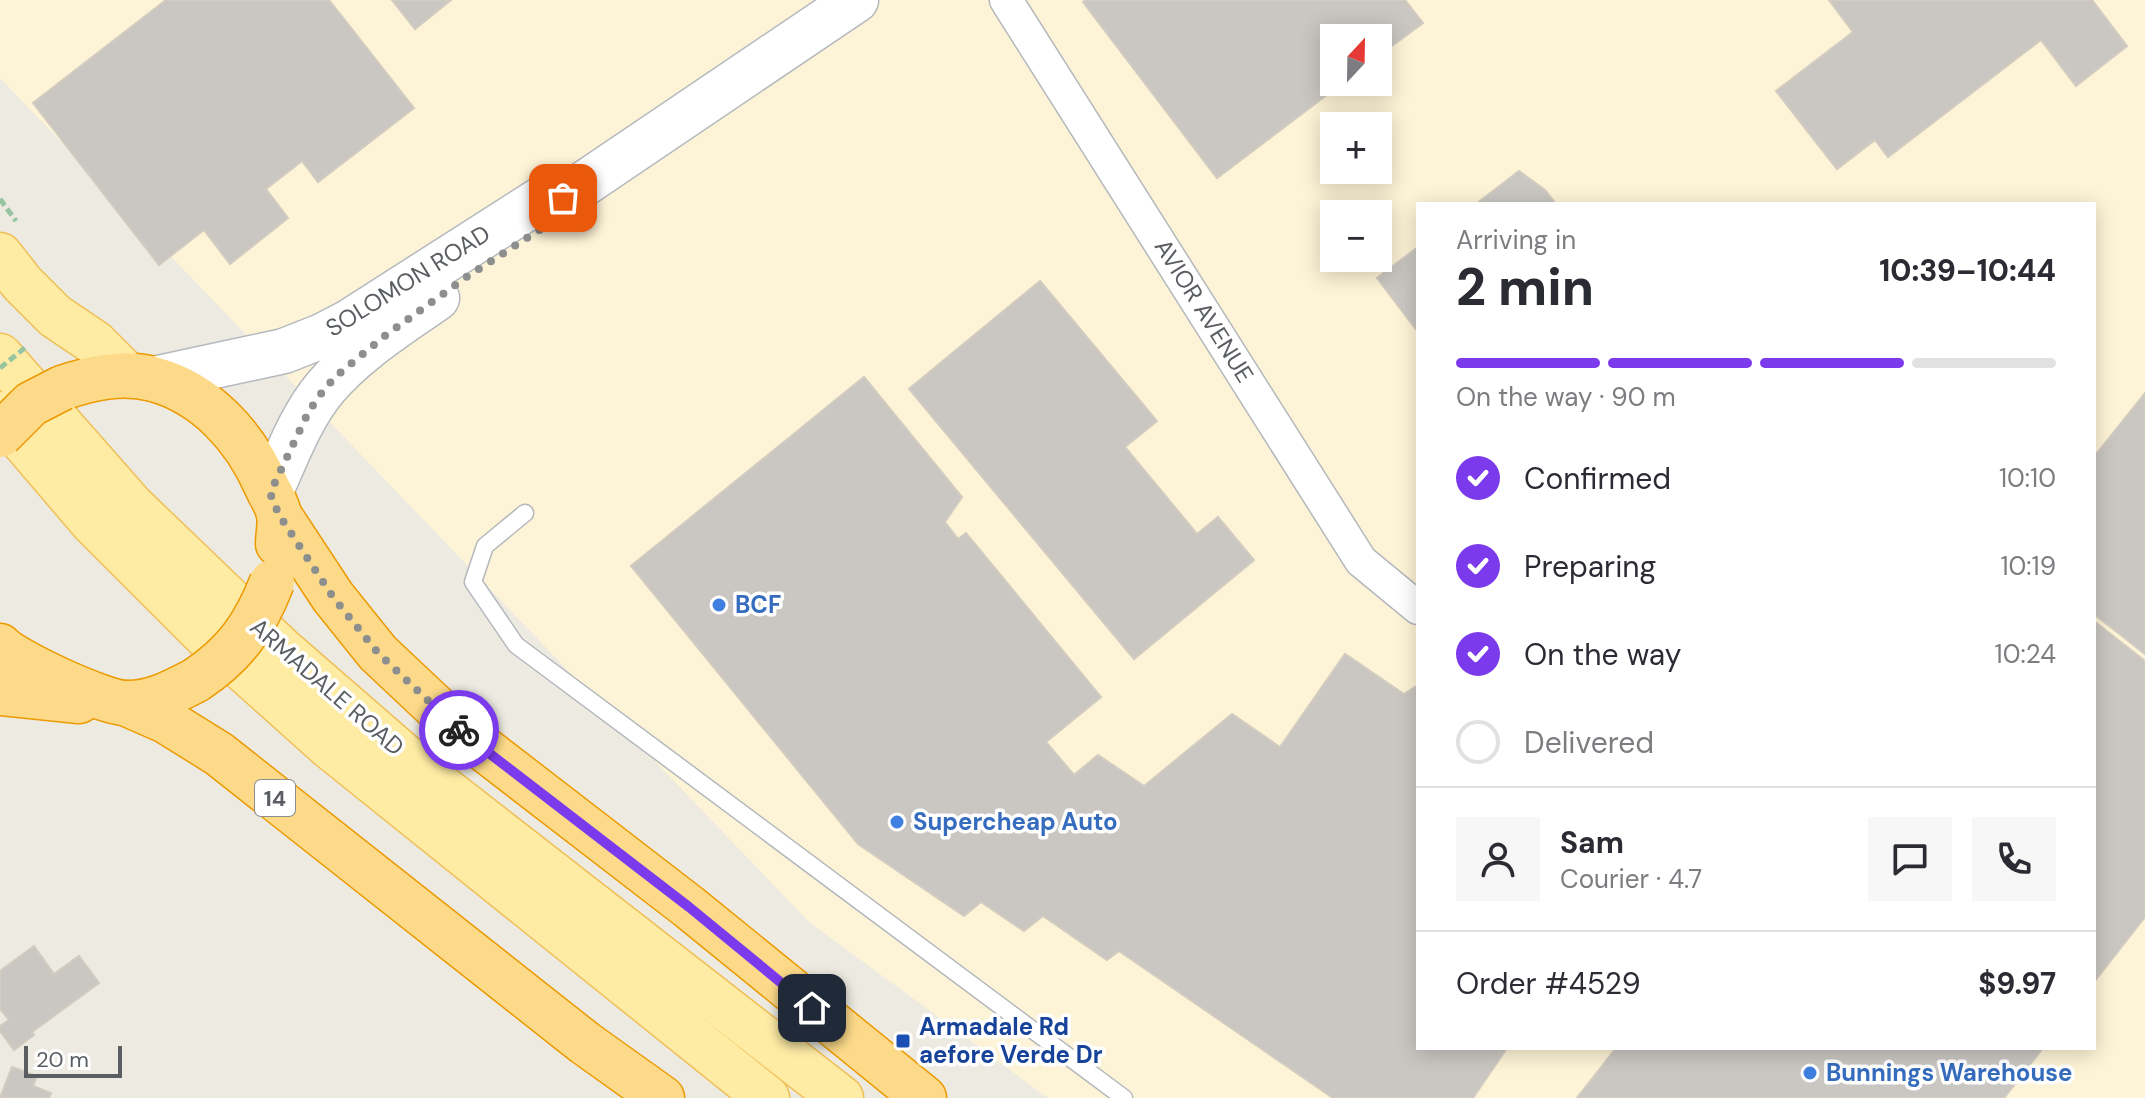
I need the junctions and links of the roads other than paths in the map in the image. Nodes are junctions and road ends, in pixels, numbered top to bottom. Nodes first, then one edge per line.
1 (856, 0) edge
2 (1006, 0) edge
3 (563, 198) junction
4 (0, 255) edge
5 (13, 351) edge
6 (140, 377) junction
7 (0, 414) edge
8 (0, 435) edge
9 (275, 504) junction
10 (525, 513) dead end
11 (1416, 606) edge
12 (0, 646) edge
13 (0, 693) edge
14 (121, 702) junction
15 (662, 1098) edge
16 (767, 1098) edge
17 (841, 1098) edge
18 (924, 1098) edge
19 (1124, 1098) edge

1 - 3 main road, SOLOMON ROAD
2 - 11 street, AVIOR AVENUE
3 - 6 main road, SOLOMON ROAD
3 - 9 main road, SOLOMON ROAD
4 - 6 main road
5 - 17 main road, ARMADALE ROAD
6 - 8 highway, bridge
6 - 9 highway, 14
7 - 16 main road, ARMADALE ROAD
9 - 14 highway, 14, bridge
9 - 18 highway, 14
10 - 19 lane
12 - 14 highway, 14
13 - 14 highway, 14
14 - 15 highway, 14

